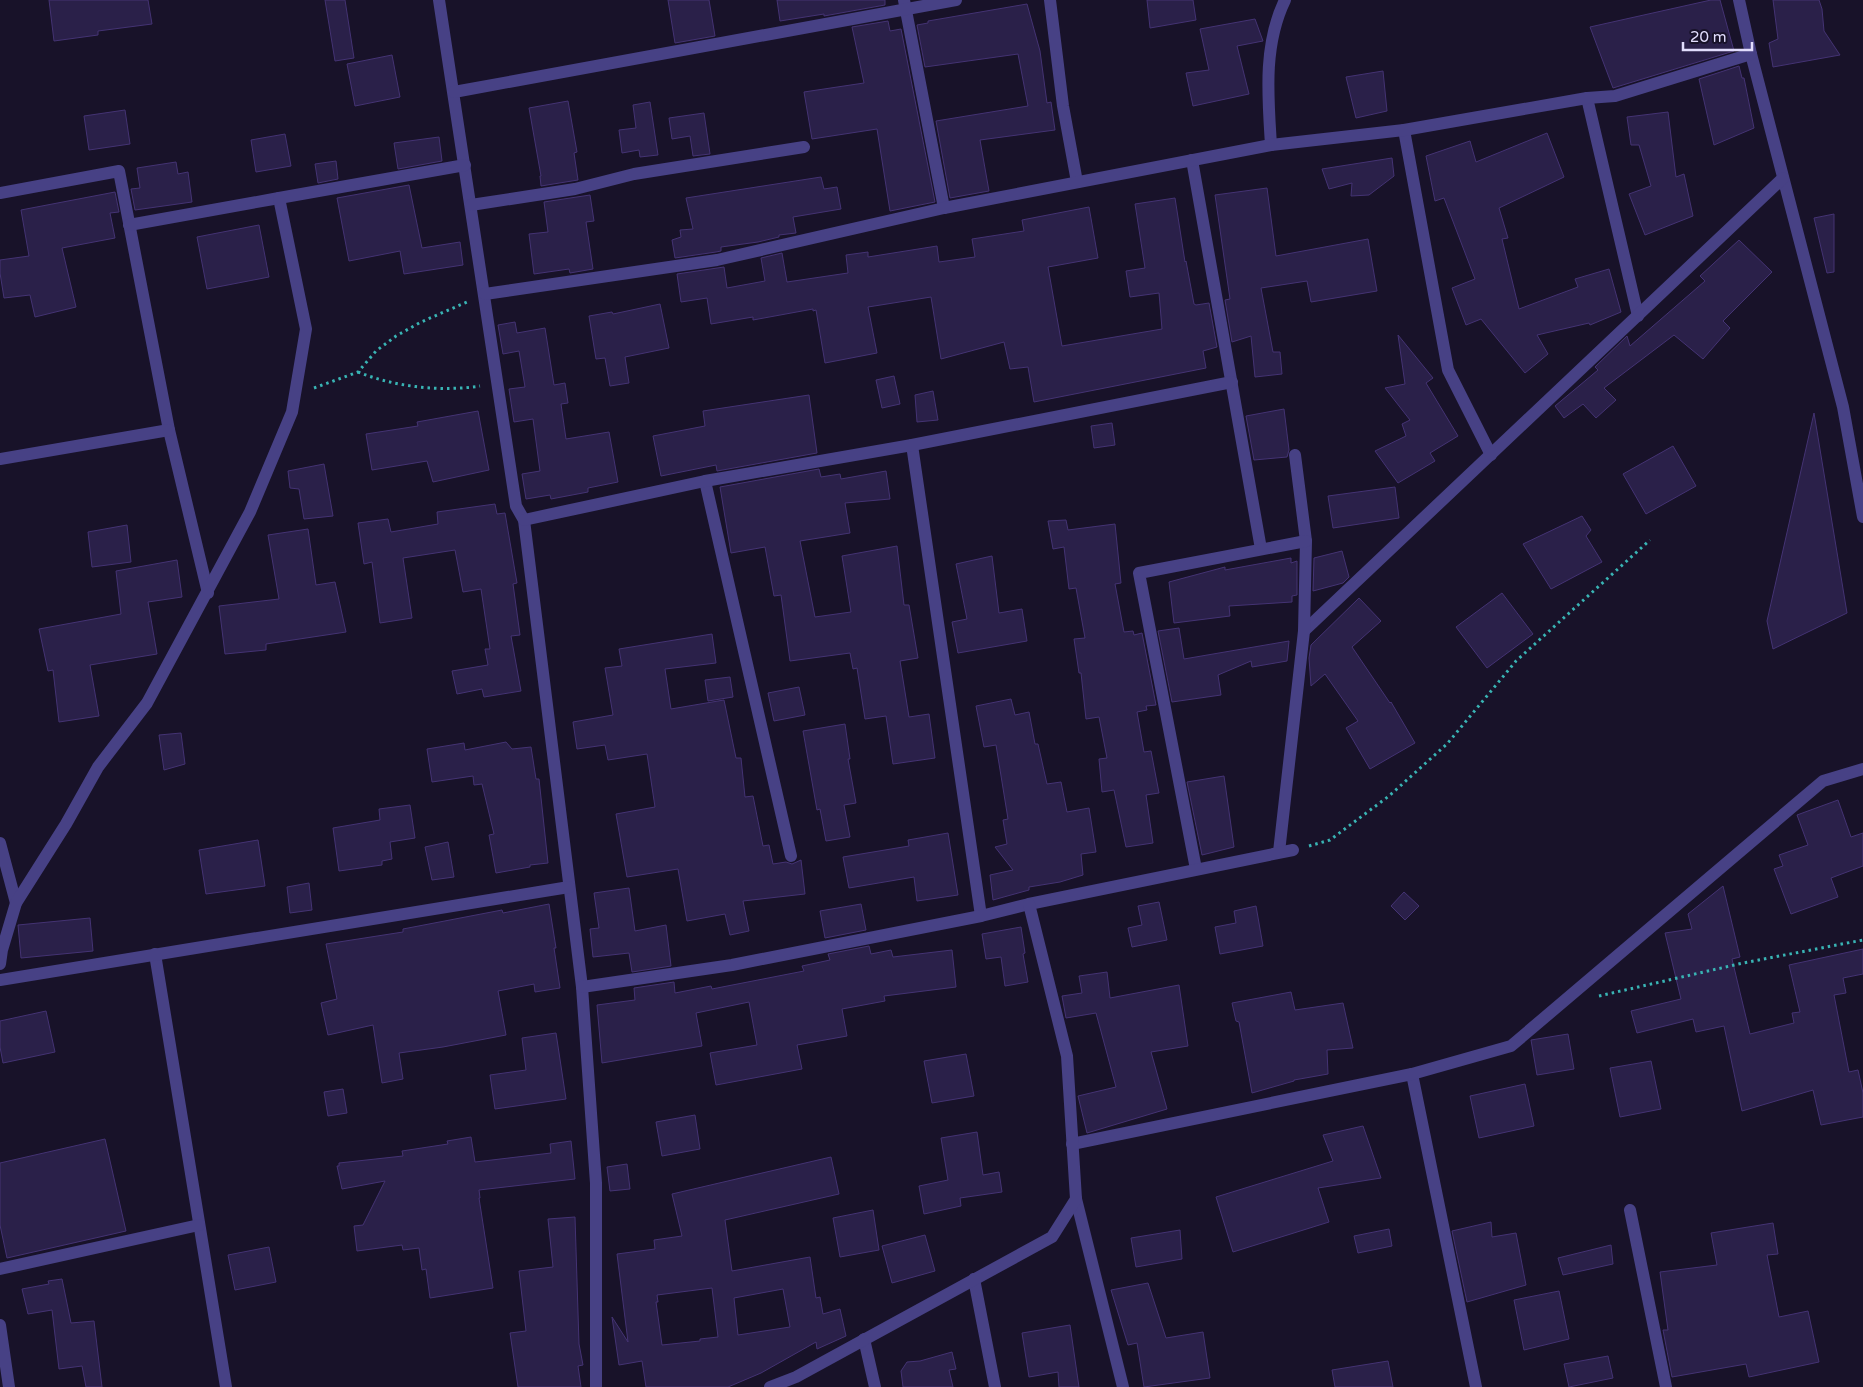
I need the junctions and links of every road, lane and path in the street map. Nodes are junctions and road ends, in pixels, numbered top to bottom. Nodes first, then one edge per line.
1 (440, 0) edge
2 (956, 0) edge
3 (1050, 0) edge
4 (1285, 0) edge
5 (1739, 0) edge
6 (905, 4) edge
7 (1751, 54) junction
8 (454, 92) junction
9 (1587, 98) junction
10 (1404, 130) junction
11 (1272, 145) junction
12 (804, 148) dead end
13 (1192, 160) junction
14 (465, 165) junction
15 (1783, 178) junction
16 (1077, 182) junction
17 (0, 193) edge
18 (279, 198) junction
19 (471, 205) junction
20 (944, 208) junction
21 (129, 225) junction
22 (485, 294) junction
23 (1638, 316) junction
24 (358, 372) junction
25 (1232, 382) junction
26 (498, 383) junction
27 (294, 395) junction
28 (169, 430) junction
29 (912, 444) junction
30 (1491, 455) junction
31 (1295, 456) dead end
32 (0, 459) edge
33 (705, 481) junction
34 (1863, 517) edge
35 (524, 520) junction
36 (1650, 540) dead end
37 (1306, 541) junction
38 (1262, 549) junction
39 (208, 593) junction
40 (1304, 631) junction
41 (1863, 769) edge
42 (0, 843) edge
43 (1293, 850) joint
44 (1279, 852) junction
45 (791, 856) dead end
46 (1196, 869) junction
47 (569, 887) junction
48 (16, 903) junction
49 (1029, 904) junction
50 (981, 916) junction
51 (1863, 940) edge
52 (155, 954) junction
53 (0, 964) edge
54 (0, 980) edge
55 (582, 987) junction
56 (1598, 996) dead end
57 (1412, 1074) junction
58 (1072, 1144) junction
59 (1076, 1199) junction
60 (1630, 1210) dead end
61 (199, 1225) junction
62 (0, 1268) edge
63 (974, 1280) junction
64 (0, 1325) edge
65 (864, 1339) junction
66 (9, 1387) edge
67 (226, 1387) edge
68 (596, 1387) edge
69 (770, 1387) edge
70 (875, 1387) edge
71 (995, 1387) edge
72 (1123, 1387) edge
73 (1476, 1387) edge
74 (1666, 1387) edge

1 - 8 street
2 - 6 street
3 - 16 street
4 - 11 street
5 - 7 street
6 - 8 street
6 - 20 street
7 - 9 street
7 - 15 street
8 - 14 street
9 - 10 street
9 - 23 street
10 - 11 street
10 - 30 street
11 - 13 street
12 - 19 street
13 - 16 street
13 - 25 street
14 - 18 street
14 - 19 street
15 - 23 street
15 - 34 street
16 - 20 street
17 - 21 street
18 - 21 street
18 - 27 street
19 - 22 street
20 - 22 street
21 - 28 street
22 - 24 path
22 - 26 street
23 - 30 street
24 - 26 path
24 - 27 path
25 - 29 street
25 - 38 street
26 - 35 street
27 - 39 street
28 - 32 street
28 - 39 street
29 - 33 street
29 - 50 street
30 - 40 street
31 - 37 street
33 - 35 street
33 - 45 street
35 - 47 street
36 - 43 path
37 - 38 street
37 - 40 street
38 - 46 street
39 - 48 street
40 - 44 street
41 - 57 street
42 - 48 street
43 - 44 street
44 - 46 street
46 - 49 street
47 - 52 street
47 - 55 street
48 - 53 street
49 - 50 street
49 - 58 street
50 - 55 street
51 - 56 path
52 - 54 street
52 - 61 street
55 - 68 street
57 - 58 street
57 - 73 street
58 - 59 street
59 - 63 street
59 - 72 street
60 - 74 street
61 - 62 street
61 - 67 street
63 - 65 street
63 - 71 street
64 - 66 street
65 - 69 street
65 - 70 street

